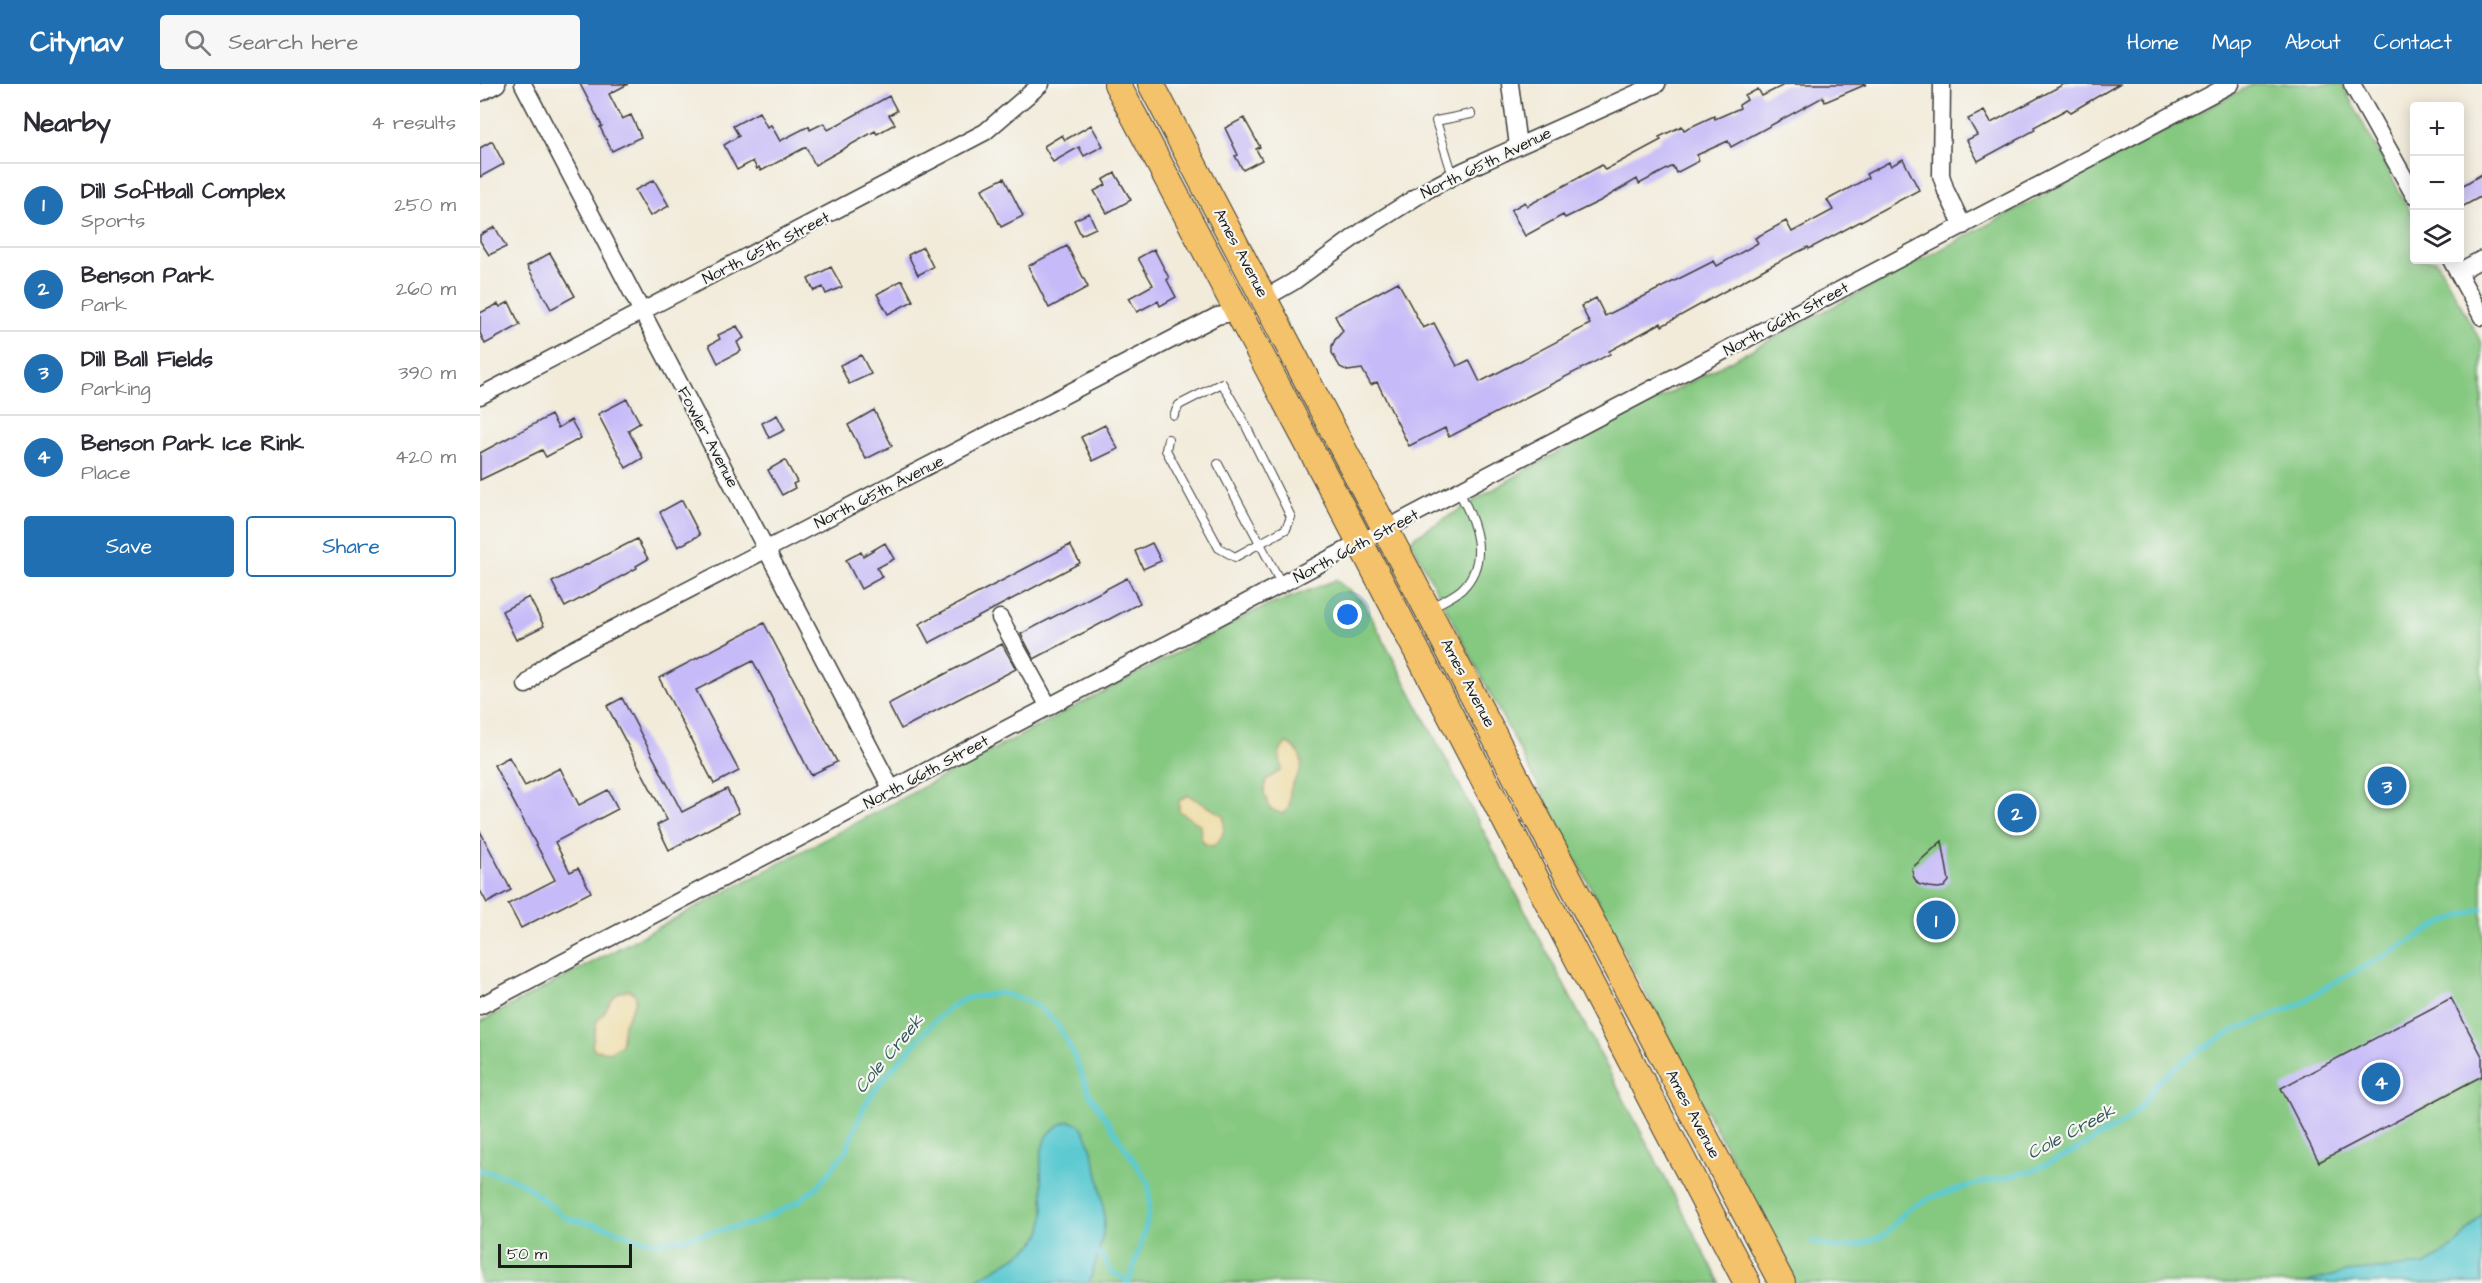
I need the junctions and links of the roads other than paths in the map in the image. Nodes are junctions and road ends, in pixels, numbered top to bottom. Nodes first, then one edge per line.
1 (497, 84) edge
2 (523, 84) edge
3 (1041, 84) edge
4 (1117, 84) edge
5 (1151, 84) edge
6 (1510, 84) edge
7 (1657, 84) edge
8 (1942, 84) edge
9 (2231, 84) edge
10 (2352, 84) edge
11 (480, 93) edge
12 (1472, 114) dead end
13 (1518, 146) junction
14 (1452, 176) junction
15 (2410, 186) edge
16 (1963, 226) junction
17 (2482, 260) edge
18 (2455, 266) edge
19 (1265, 298) junction
20 (642, 311) junction
21 (1238, 312) junction
22 (2482, 317) edge
23 (480, 396) edge
24 (1174, 416) dead end
25 (1168, 439) dead end
26 (1218, 464) dead end
27 (1459, 492) junction
28 (1387, 530) junction
29 (1261, 544) junction
30 (1361, 544) junction
31 (768, 550) junction
32 (1282, 585) junction
33 (1429, 609) junction
34 (1000, 618) dead end
35 (526, 685) dead end
36 (1049, 707) junction
37 (892, 790) junction
38 (480, 1006) edge
39 (1747, 1283) edge
40 (1782, 1283) edge

1 - 11 street
2 - 20 street, Fowler Avenue
3 - 20 street, North 65th Street
4 - 21 main road, Ames Avenue
5 - 19 main road, Ames Avenue
6 - 13 street
7 - 13 street, North 65th Avenue
8 - 16 street
9 - 16 street, North 66th Street
10 - 15 street
12 - 14 lane
13 - 14 street, North 65th Avenue
14 - 19 street, North 65th Avenue
16 - 27 street, North 66th Street
17 - 18 street
18 - 22 street
19 - 28 main road, Ames Avenue
20 - 23 street, North 65th Street
20 - 31 street, Fowler Avenue
21 - 30 main road, Ames Avenue
21 - 31 street, North 65th Avenue
24 - 29 lane
25 - 29 lane
26 - 29 lane
27 - 28 street, North 66th Street
27 - 33 lane
28 - 30 street, North 66th Street
28 - 33 main road, Ames Avenue
29 - 32 lane
30 - 32 street, North 66th Street
30 - 39 main road, Ames Avenue
31 - 35 street, North 65th Avenue
31 - 37 street, Fowler Avenue
32 - 36 street, North 66th Street
33 - 40 main road, Ames Avenue
34 - 36 street
36 - 37 street, North 66th Street
37 - 38 street, North 66th Street

